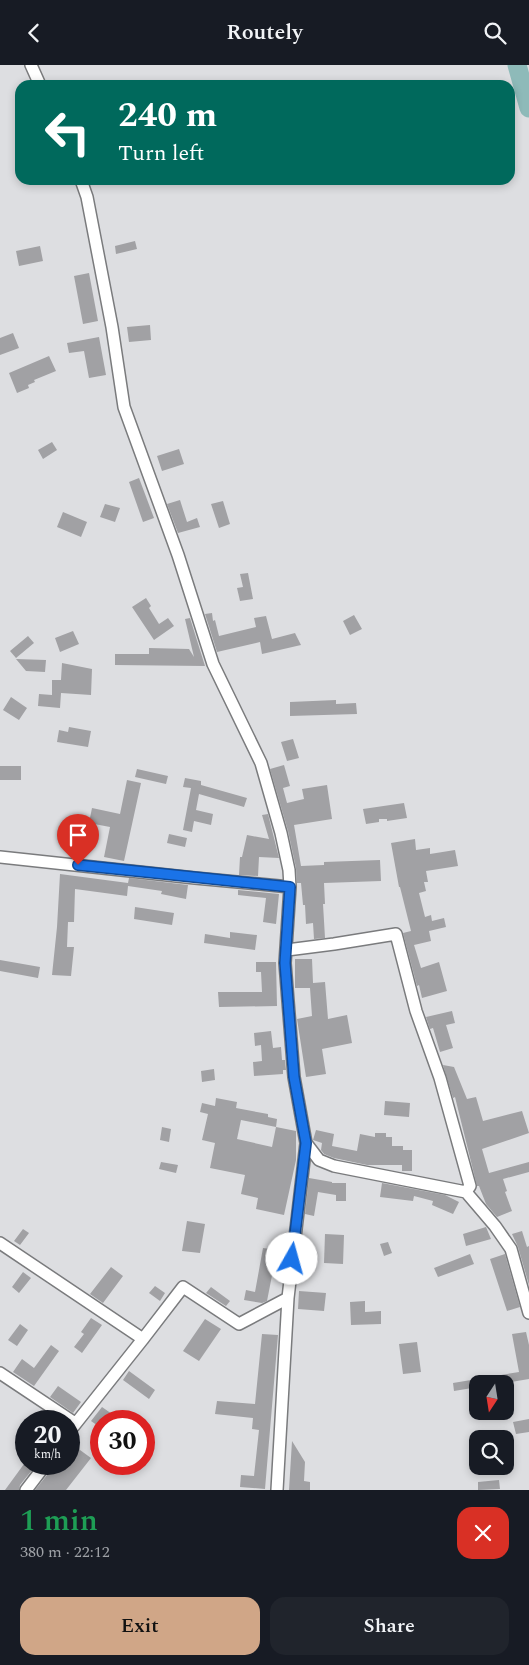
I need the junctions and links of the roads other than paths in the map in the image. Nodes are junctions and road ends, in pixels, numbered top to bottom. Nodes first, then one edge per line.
1 (31, 65) edge
2 (38, 80) edge
3 (83, 185) edge
4 (0, 857) edge
5 (290, 887) junction
6 (287, 950) junction
7 (306, 1143) junction
8 (466, 1192) junction
9 (0, 1243) edge
10 (288, 1298) junction
11 (529, 1313) edge
12 (143, 1339) junction
13 (0, 1373) edge
14 (48, 1410) edge
15 (80, 1418) edge
16 (38, 1475) edge
17 (26, 1490) edge
18 (277, 1490) edge

1 - 2 street
3 - 5 street
4 - 5 street
5 - 6 street
6 - 7 street
6 - 8 street
7 - 8 street
7 - 10 street
8 - 11 street
9 - 12 street
10 - 12 street
10 - 18 street
12 - 15 street
13 - 14 street
16 - 17 street

